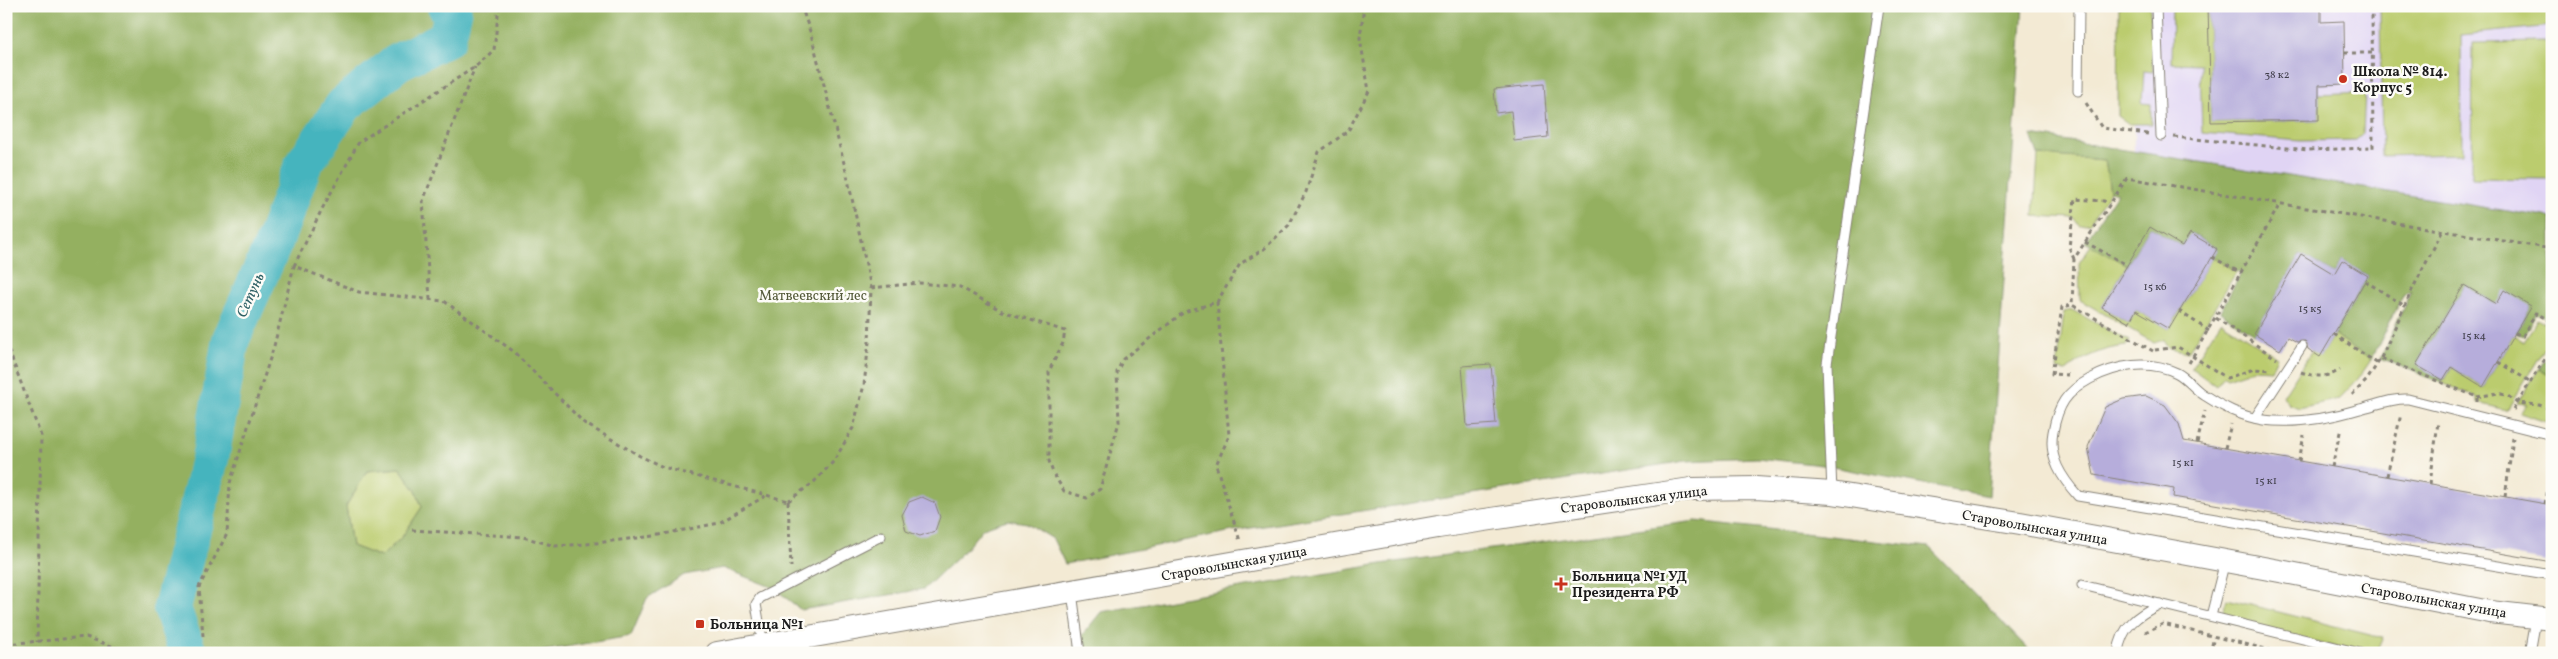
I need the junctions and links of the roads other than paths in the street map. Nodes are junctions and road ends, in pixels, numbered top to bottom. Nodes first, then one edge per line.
1 (1879, 6) edge
2 (2079, 6) edge
3 (2156, 6) edge
4 (2078, 91) road end
5 (2161, 136) road end
6 (2302, 346) dead end
7 (2255, 418) junction
8 (2552, 434) edge
9 (1832, 493) junction
10 (881, 536) dead end
11 (2225, 561) junction
12 (2552, 575) edge
13 (2082, 585) dead end
14 (1072, 592) junction
15 (2160, 604) junction
16 (2211, 616) junction
17 (2544, 618) edge
18 (763, 645) junction
19 (717, 653) edge
20 (1080, 653) edge
21 (2118, 653) edge
22 (2360, 653) edge
23 (2530, 653) edge

1 - 9 lane
2 - 4 lane
3 - 5 lane
6 - 7 lane
7 - 8 lane
7 - 12 lane
9 - 11 street, Староволынская улица
9 - 14 street, Староволынская улица
10 - 18 lane
11 - 16 lane
11 - 17 street, Староволынская улица
13 - 15 lane
14 - 18 street, Староволынская улица
14 - 20 lane
15 - 16 lane
15 - 21 lane
16 - 22 lane
17 - 23 lane
18 - 19 street, Староволынская улица

